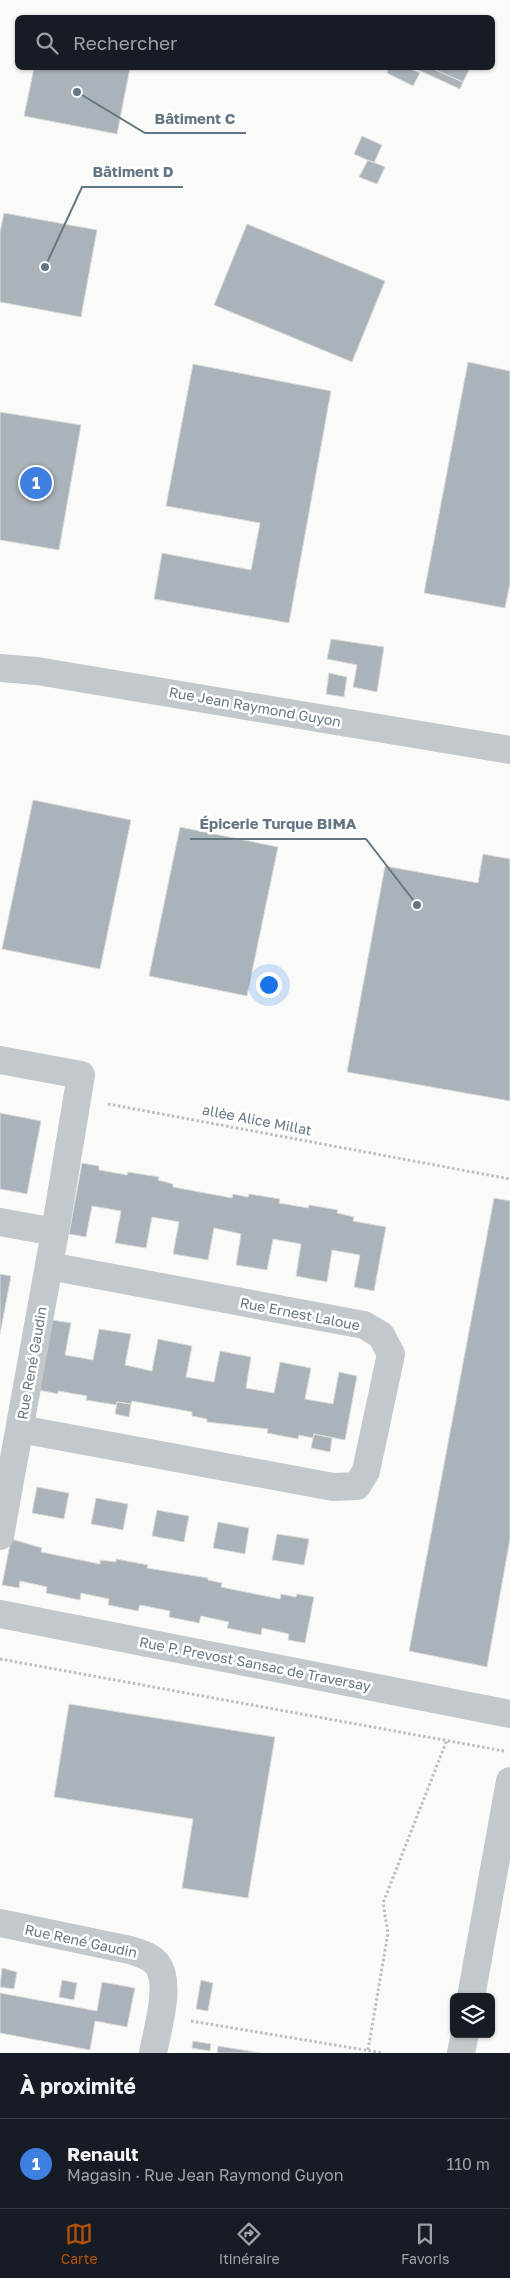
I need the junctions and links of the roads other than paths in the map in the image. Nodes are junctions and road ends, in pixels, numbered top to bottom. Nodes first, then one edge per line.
1 (0, 668) edge
2 (510, 750) edge
3 (0, 1060) edge
4 (6, 1223) edge
5 (55, 1232) junction
6 (49, 1266) junction
7 (20, 1429) junction
8 (6, 1473) edge
9 (0, 1536) edge
10 (0, 1614) edge
11 (510, 1714) edge
12 (510, 1781) edge
13 (0, 1923) edge
14 (473, 1993) edge
15 (464, 2038) edge
16 (153, 2053) edge
17 (461, 2053) edge

1 - 2 street, Rue Jean Raymond Guyon
3 - 5 street
4 - 5 street
5 - 6 street, Rue René Gaudin
6 - 7 street, Rue René Gaudin
6 - 7 street, Rue Ernest Laloue
7 - 8 street, Rue René Gaudin
8 - 9 street, Rue René Gaudin
10 - 11 street, Rue P. Prevost Sansac de Traversay
12 - 14 street
13 - 16 street, Rue René Gaudin
15 - 17 street

